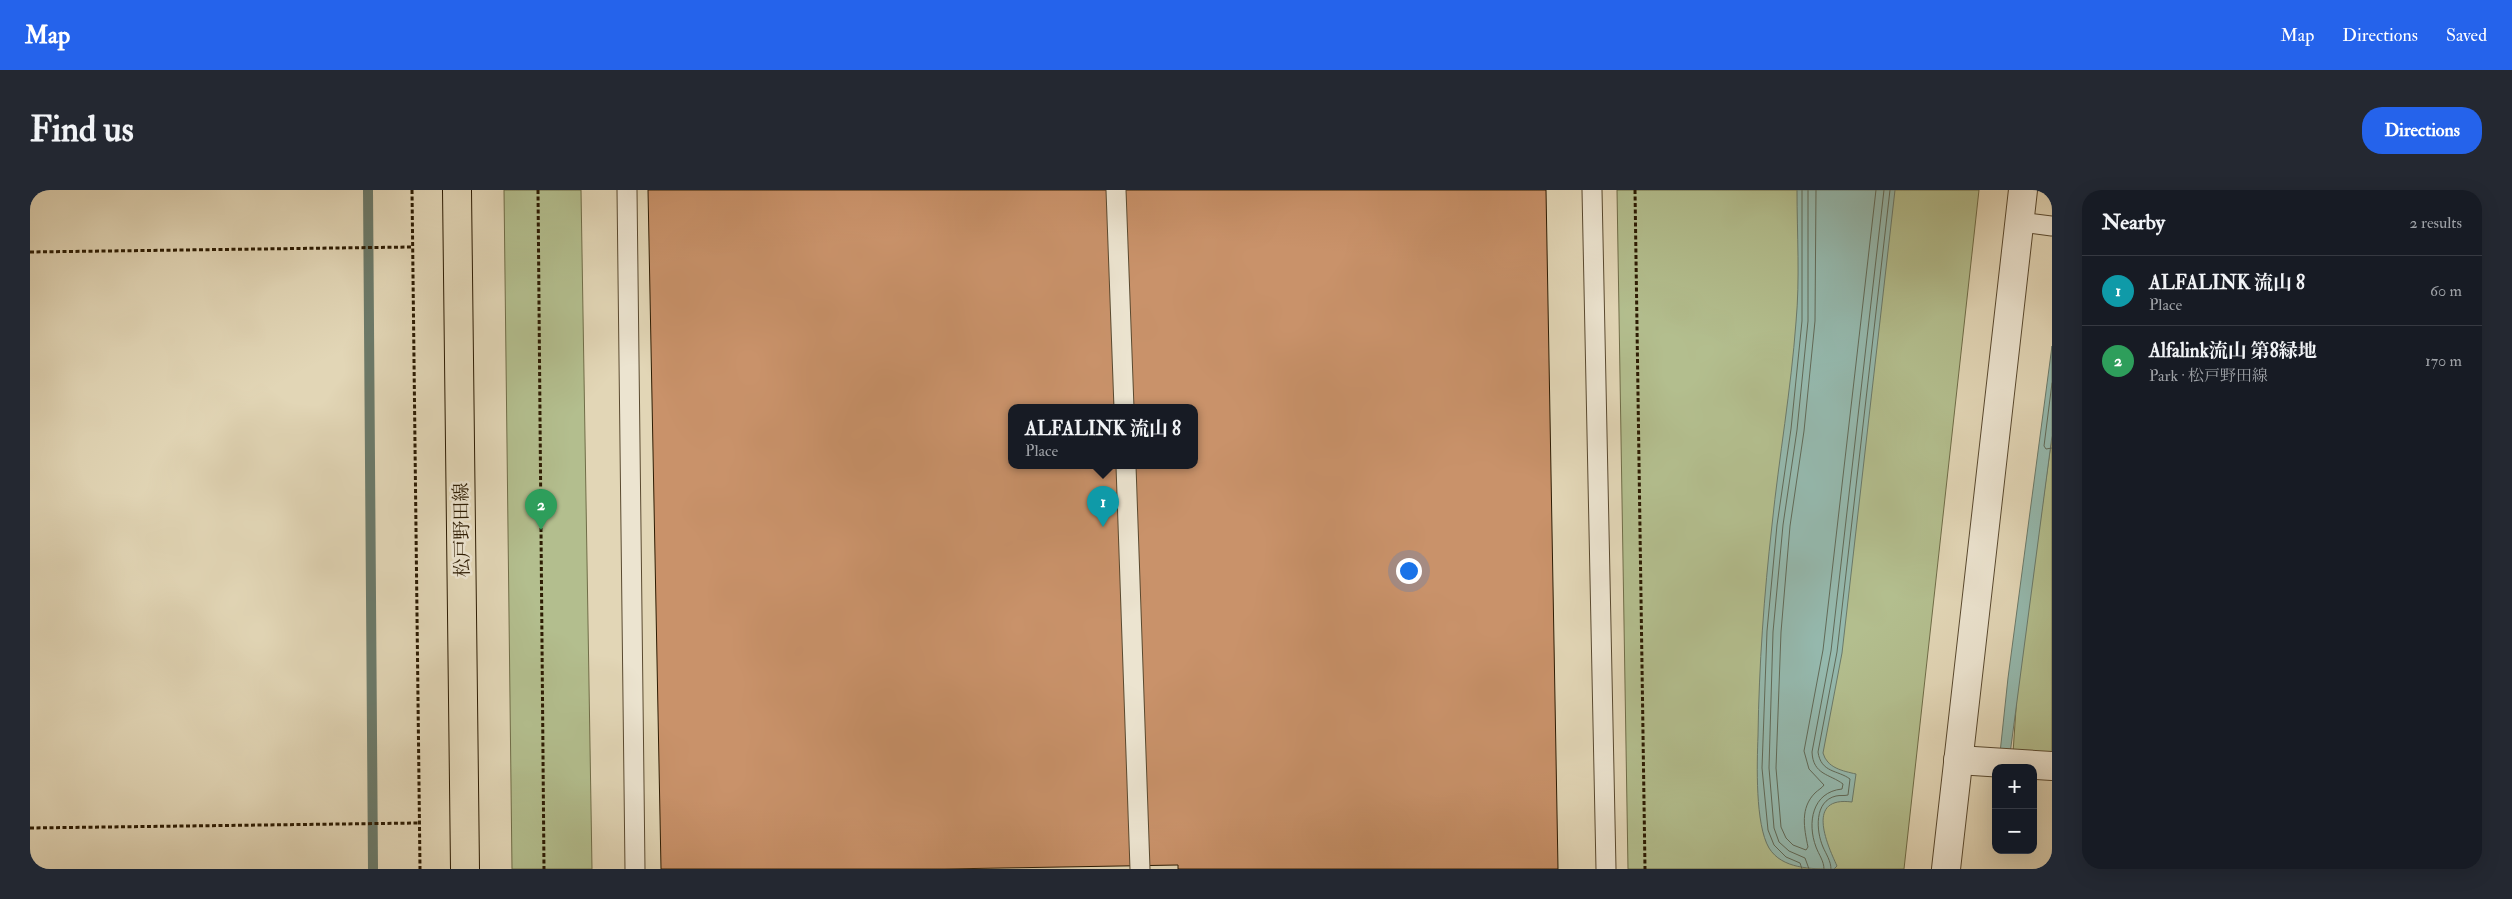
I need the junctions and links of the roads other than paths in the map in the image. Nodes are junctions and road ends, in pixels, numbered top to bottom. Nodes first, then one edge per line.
1 (457, 190) edge
2 (627, 190) edge
3 (1116, 190) edge
4 (1592, 190) edge
5 (2023, 190) edge
6 (2020, 222) junction
7 (2052, 226) edge
8 (1124, 404) edge
9 (1126, 469) edge
10 (1958, 760) junction
11 (2040, 766) edge
12 (465, 869) edge
13 (635, 869) edge
14 (1140, 869) edge
15 (1606, 869) edge
16 (1946, 869) edge

1 - 12 main road, 松戸野田線
2 - 13 lane
3 - 8 lane
4 - 15 lane
5 - 6 street
6 - 7 lane
6 - 10 street
9 - 14 lane
10 - 11 street
10 - 16 street

